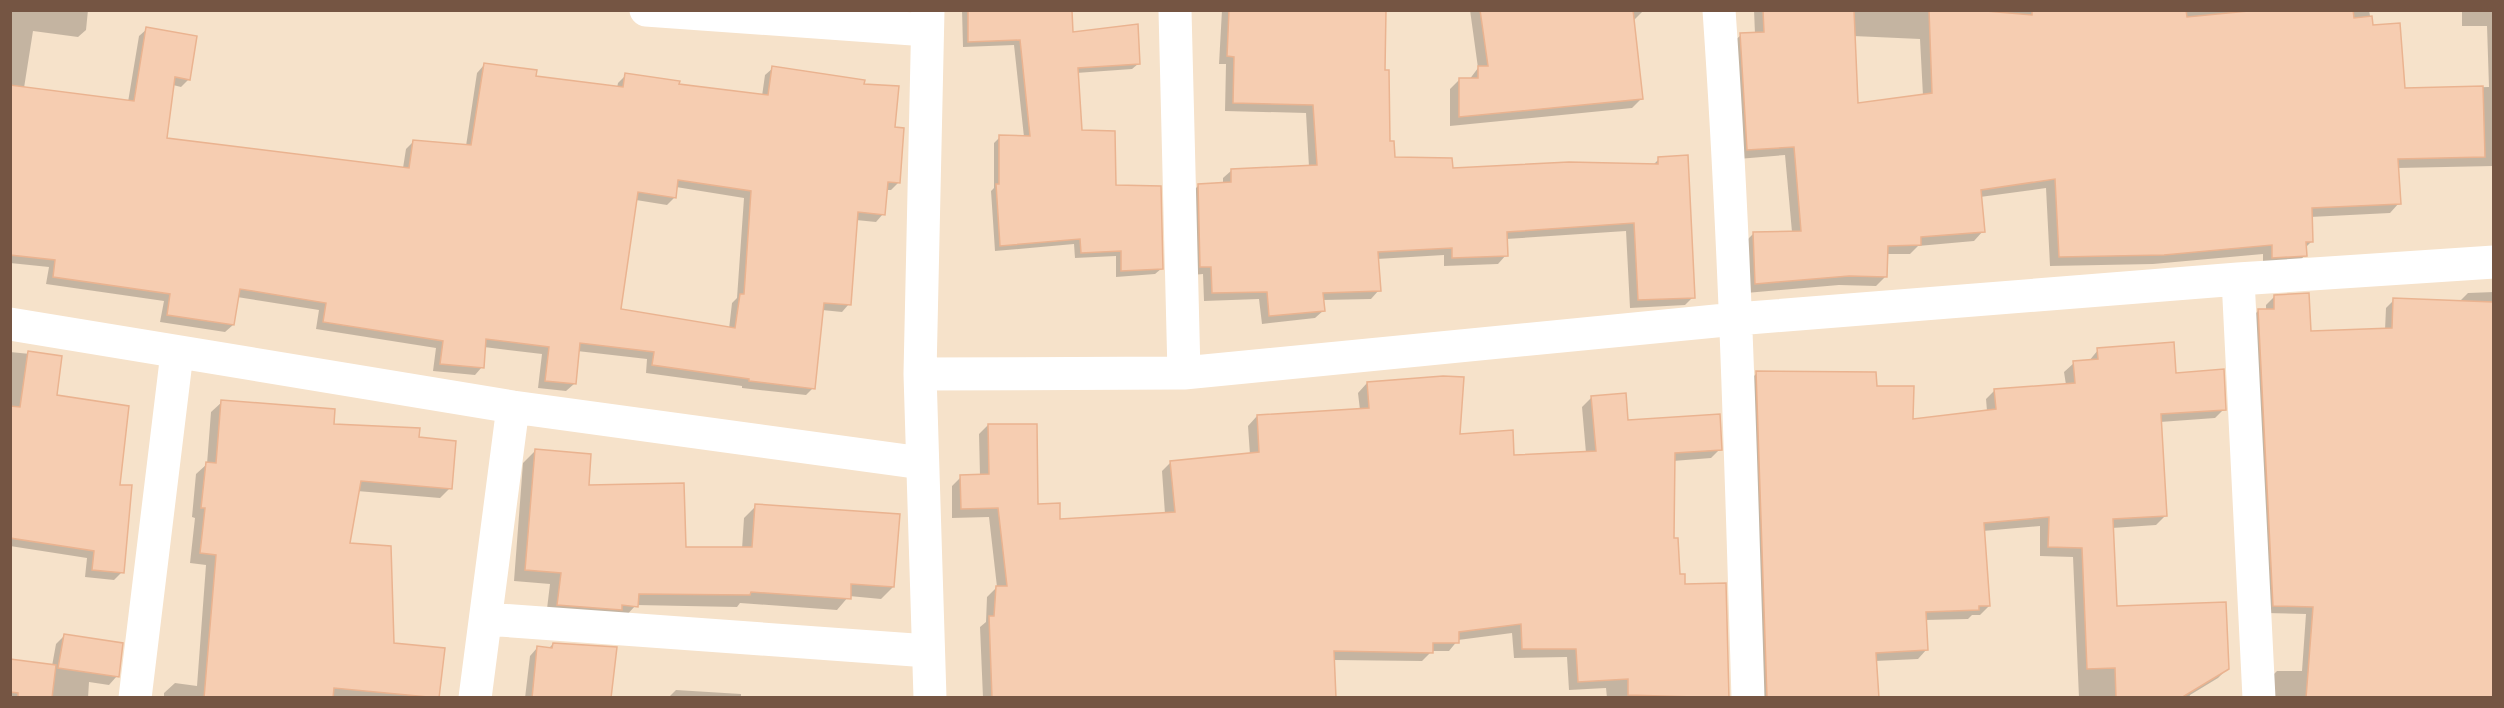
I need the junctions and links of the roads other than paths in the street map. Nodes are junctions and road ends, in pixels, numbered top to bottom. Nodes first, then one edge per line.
1 (646, 10) edge
2 (1175, 10) edge
3 (1719, 10) edge
4 (928, 20) edge
5 (2493, 262) edge
6 (2238, 279) junction
7 (1736, 319) junction
8 (10, 324) edge
9 (177, 353) junction
10 (1184, 373) junction
11 (920, 374) junction
12 (513, 407) junction
13 (922, 464) junction
14 (486, 619) junction
15 (928, 651) junction
16 (135, 698) edge
17 (475, 698) edge
18 (930, 698) edge
19 (1748, 698) edge
20 (2259, 698) edge

1 - 4 street
2 - 10 street
3 - 7 street
4 - 11 street
5 - 6 street
6 - 7 street
6 - 20 street
7 - 10 street
7 - 19 street
8 - 9 street
9 - 12 street
9 - 16 street
10 - 11 street
11 - 13 street
12 - 13 street
12 - 14 street
13 - 15 street
14 - 15 street
14 - 17 street
15 - 18 street

